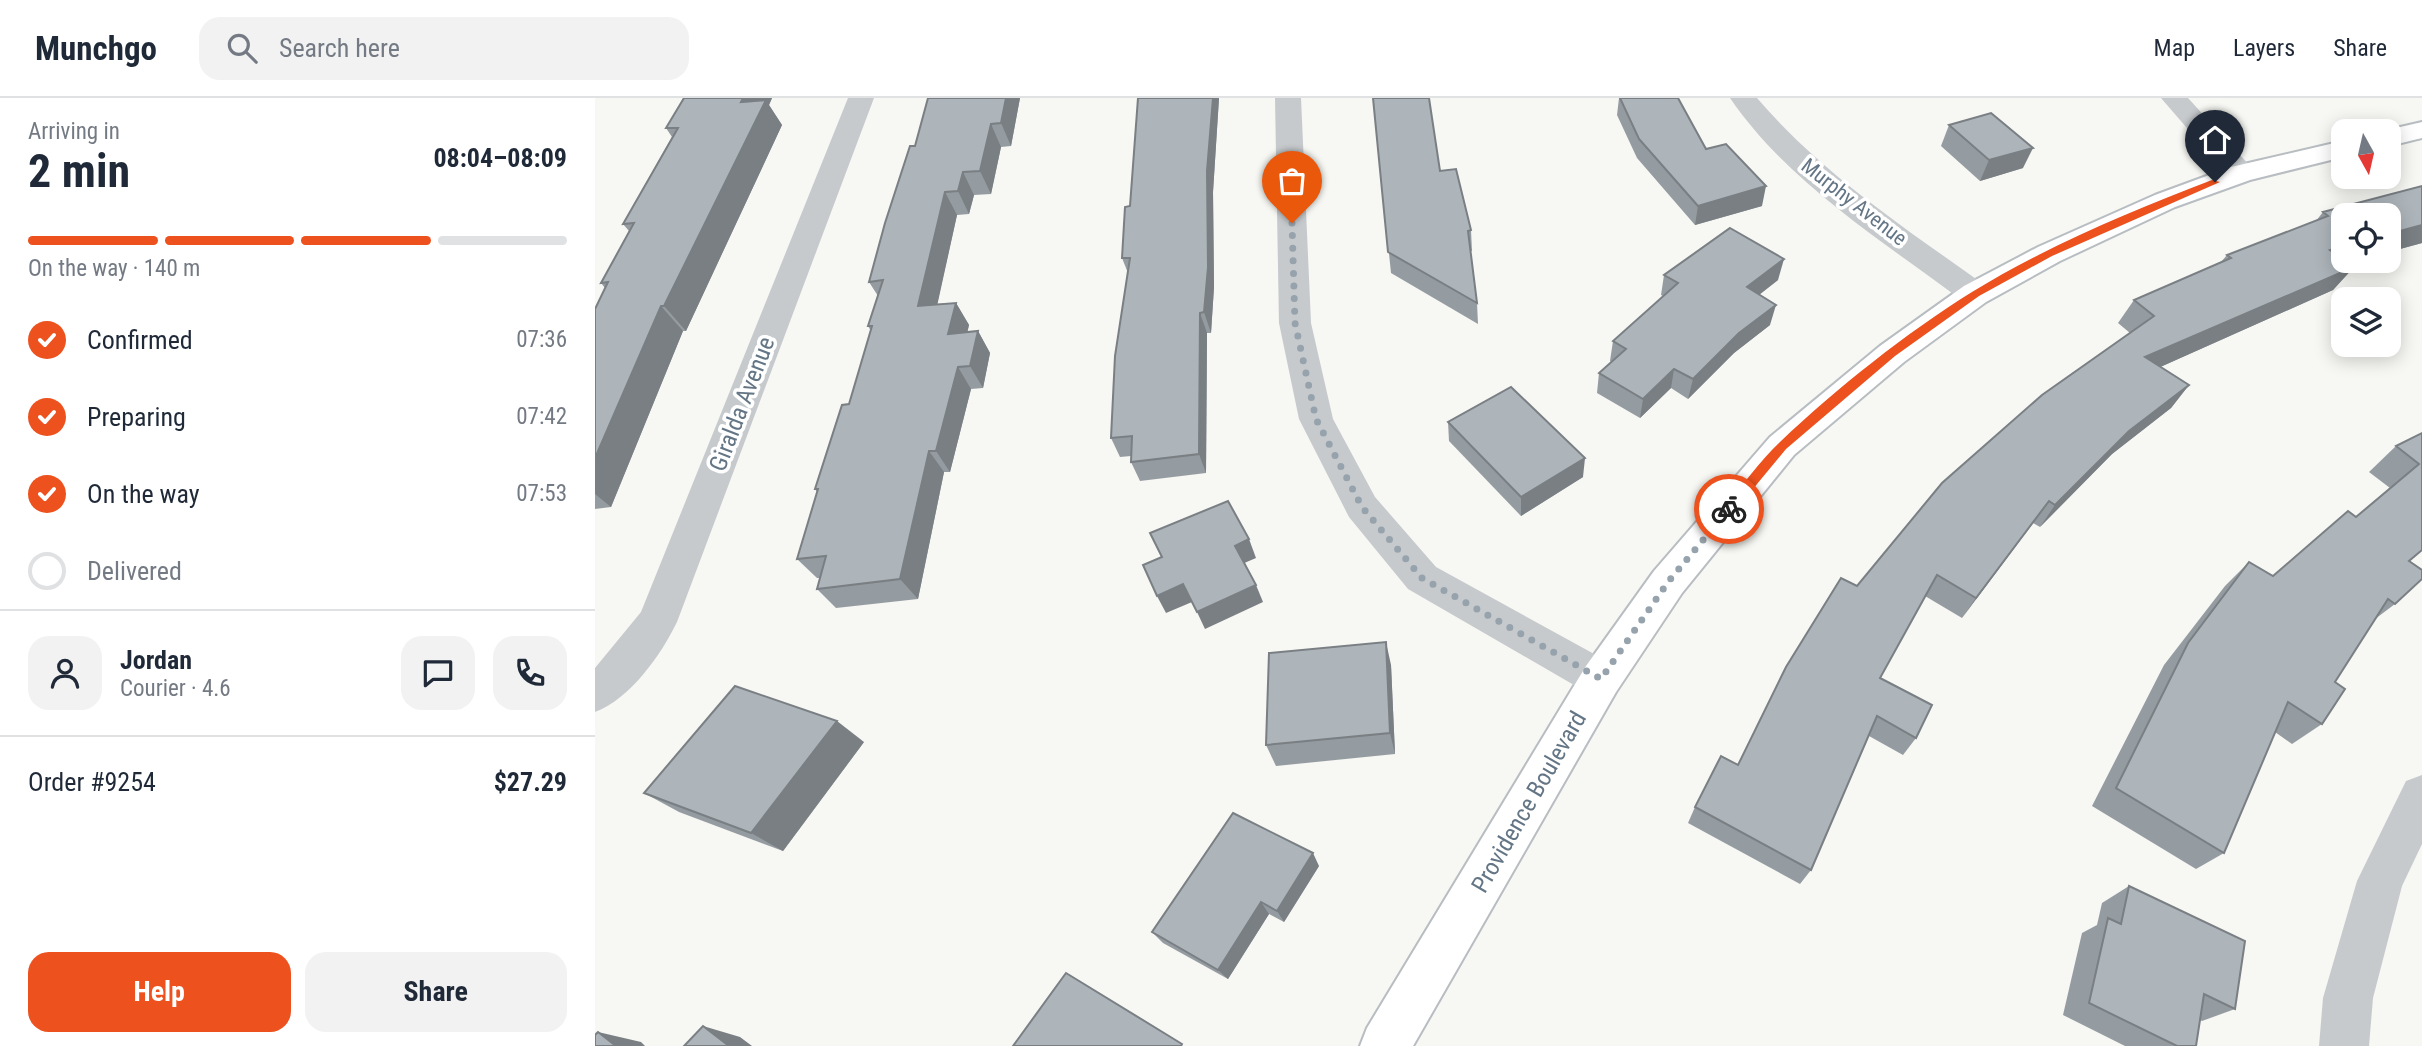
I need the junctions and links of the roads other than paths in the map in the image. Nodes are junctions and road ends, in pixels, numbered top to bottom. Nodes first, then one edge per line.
1 (861, 98) edge
2 (1288, 98) edge
3 (1743, 98) edge
4 (2174, 98) edge
5 (2422, 130) edge
6 (2401, 135) edge
7 (2331, 152) edge
8 (2241, 173) junction
9 (1975, 294) junction
10 (1601, 679) junction
11 (595, 693) edge
12 (2422, 796) edge
13 (1385, 1046) edge
14 (2344, 1046) edge

1 - 11 street, Giralda Avenue
2 - 10 street
3 - 9 street, Murphy Avenue
4 - 8 street
5 - 6 main road
7 - 8 main road, Providence Boulevard
8 - 9 main road, Providence Boulevard
9 - 10 main road, Providence Boulevard
10 - 13 main road, Providence Boulevard
12 - 14 street

